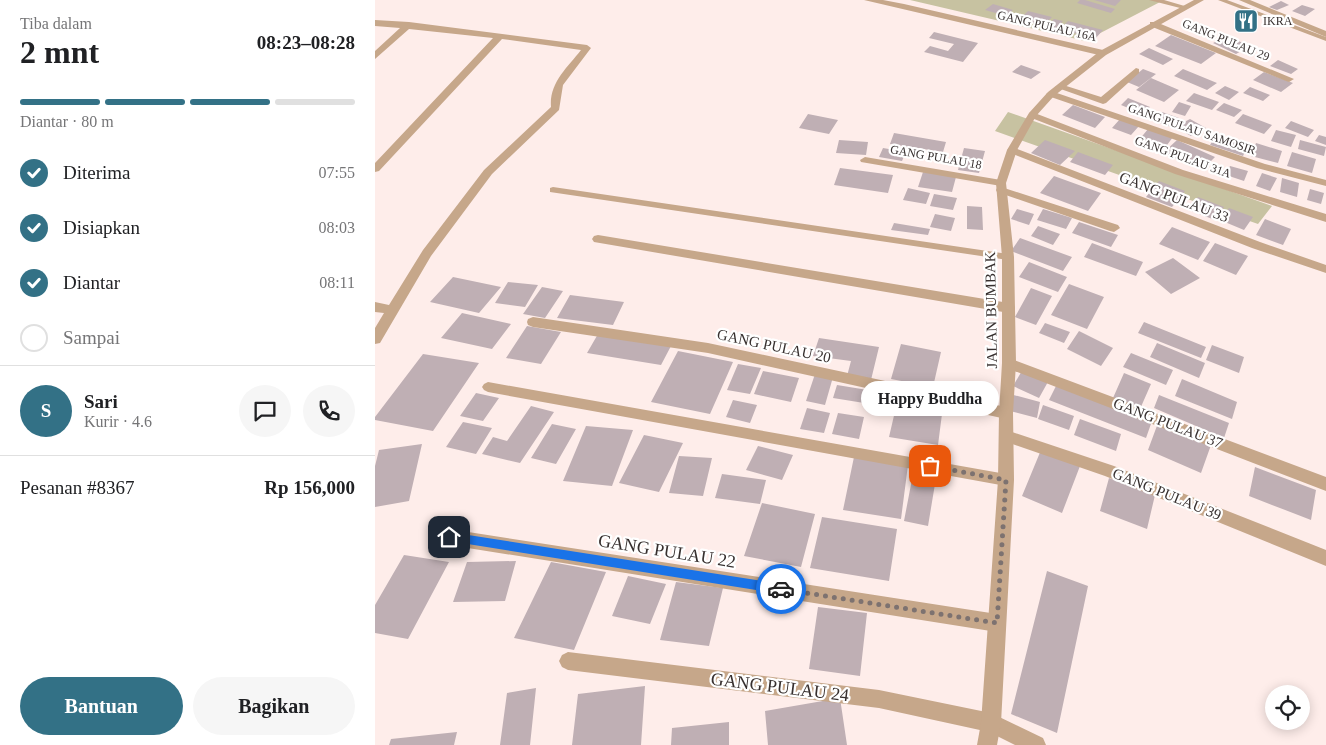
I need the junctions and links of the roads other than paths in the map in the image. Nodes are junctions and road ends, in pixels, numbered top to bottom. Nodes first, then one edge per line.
1 (868, 0) edge
2 (909, 0) edge
3 (1153, 0) edge
4 (1200, 0) edge
5 (1221, 0) edge
6 (1243, 0) edge
7 (1184, 7) junction
8 (375, 23) edge
9 (1153, 24) junction
10 (409, 25) junction
11 (1326, 34) edge
12 (500, 36) junction
13 (1326, 39) edge
14 (1106, 51) junction
15 (375, 56) edge
16 (1136, 72) dead end
17 (1289, 79) dead end
18 (1055, 90) junction
19 (1032, 115) junction
20 (1012, 150) junction
21 (865, 160) dead end
22 (375, 169) edge
23 (1326, 184) edge
24 (1001, 186) junction
25 (553, 190) dead end
26 (1326, 218) edge
27 (1114, 228) dead end
28 (598, 239) dead end
29 (1008, 257) junction
30 (1326, 269) edge
31 (375, 307) edge
32 (1009, 308) junction
33 (393, 310) junction
34 (533, 322) dead end
35 (375, 339) edge
36 (1009, 363) junction
37 (488, 387) dead end
38 (1006, 413) junction
39 (1006, 436) junction
40 (1006, 480) junction
41 (1326, 484) edge
42 (449, 537) dead end
43 (1326, 558) edge
44 (997, 623) junction
45 (568, 661) dead end
46 (991, 723) junction
47 (987, 745) edge
48 (1036, 745) edge

1 - 14 street, GANG PULAU 16A
2 - 14 street
3 - 7 street
4 - 7 street, JALAN BUMBAK
5 - 13 lane
6 - 11 street
7 - 9 street, JALAN BUMBAK
8 - 10 street
9 - 14 street, JALAN BUMBAK
9 - 17 street, GANG PULAU 29
10 - 12 street
10 - 15 street
12 - 22 street
12 - 33 street
14 - 18 street, JALAN BUMBAK
16 - 18 street
18 - 19 street, JALAN BUMBAK
18 - 23 street, GANG PULAU SAMOSIR
19 - 20 street, JALAN BUMBAK
19 - 26 street, GANG PULAU 31A
20 - 24 street, JALAN BUMBAK
20 - 30 street, GANG PULAU 33
21 - 24 street, GANG PULAU 18
24 - 27 street, GANG PULAU 18
24 - 29 street, JALAN BUMBAK
25 - 29 lane
28 - 32 street
29 - 32 street, JALAN BUMBAK
31 - 33 street
32 - 36 street, JALAN BUMBAK
33 - 35 street
34 - 38 street, GANG PULAU 20
36 - 38 street, JALAN BUMBAK
36 - 41 street, GANG PULAU 37
37 - 40 lane
38 - 39 street, JALAN BUMBAK
39 - 40 street, JALAN BUMBAK
39 - 43 street, GANG PULAU 39
40 - 44 street, JALAN BUMBAK
42 - 44 street, GANG PULAU 22
44 - 46 street, JALAN BUMBAK
45 - 46 street, GANG PULAU 24
46 - 47 street, JALAN BUMBAK
46 - 48 street, GANG PULAU 24

